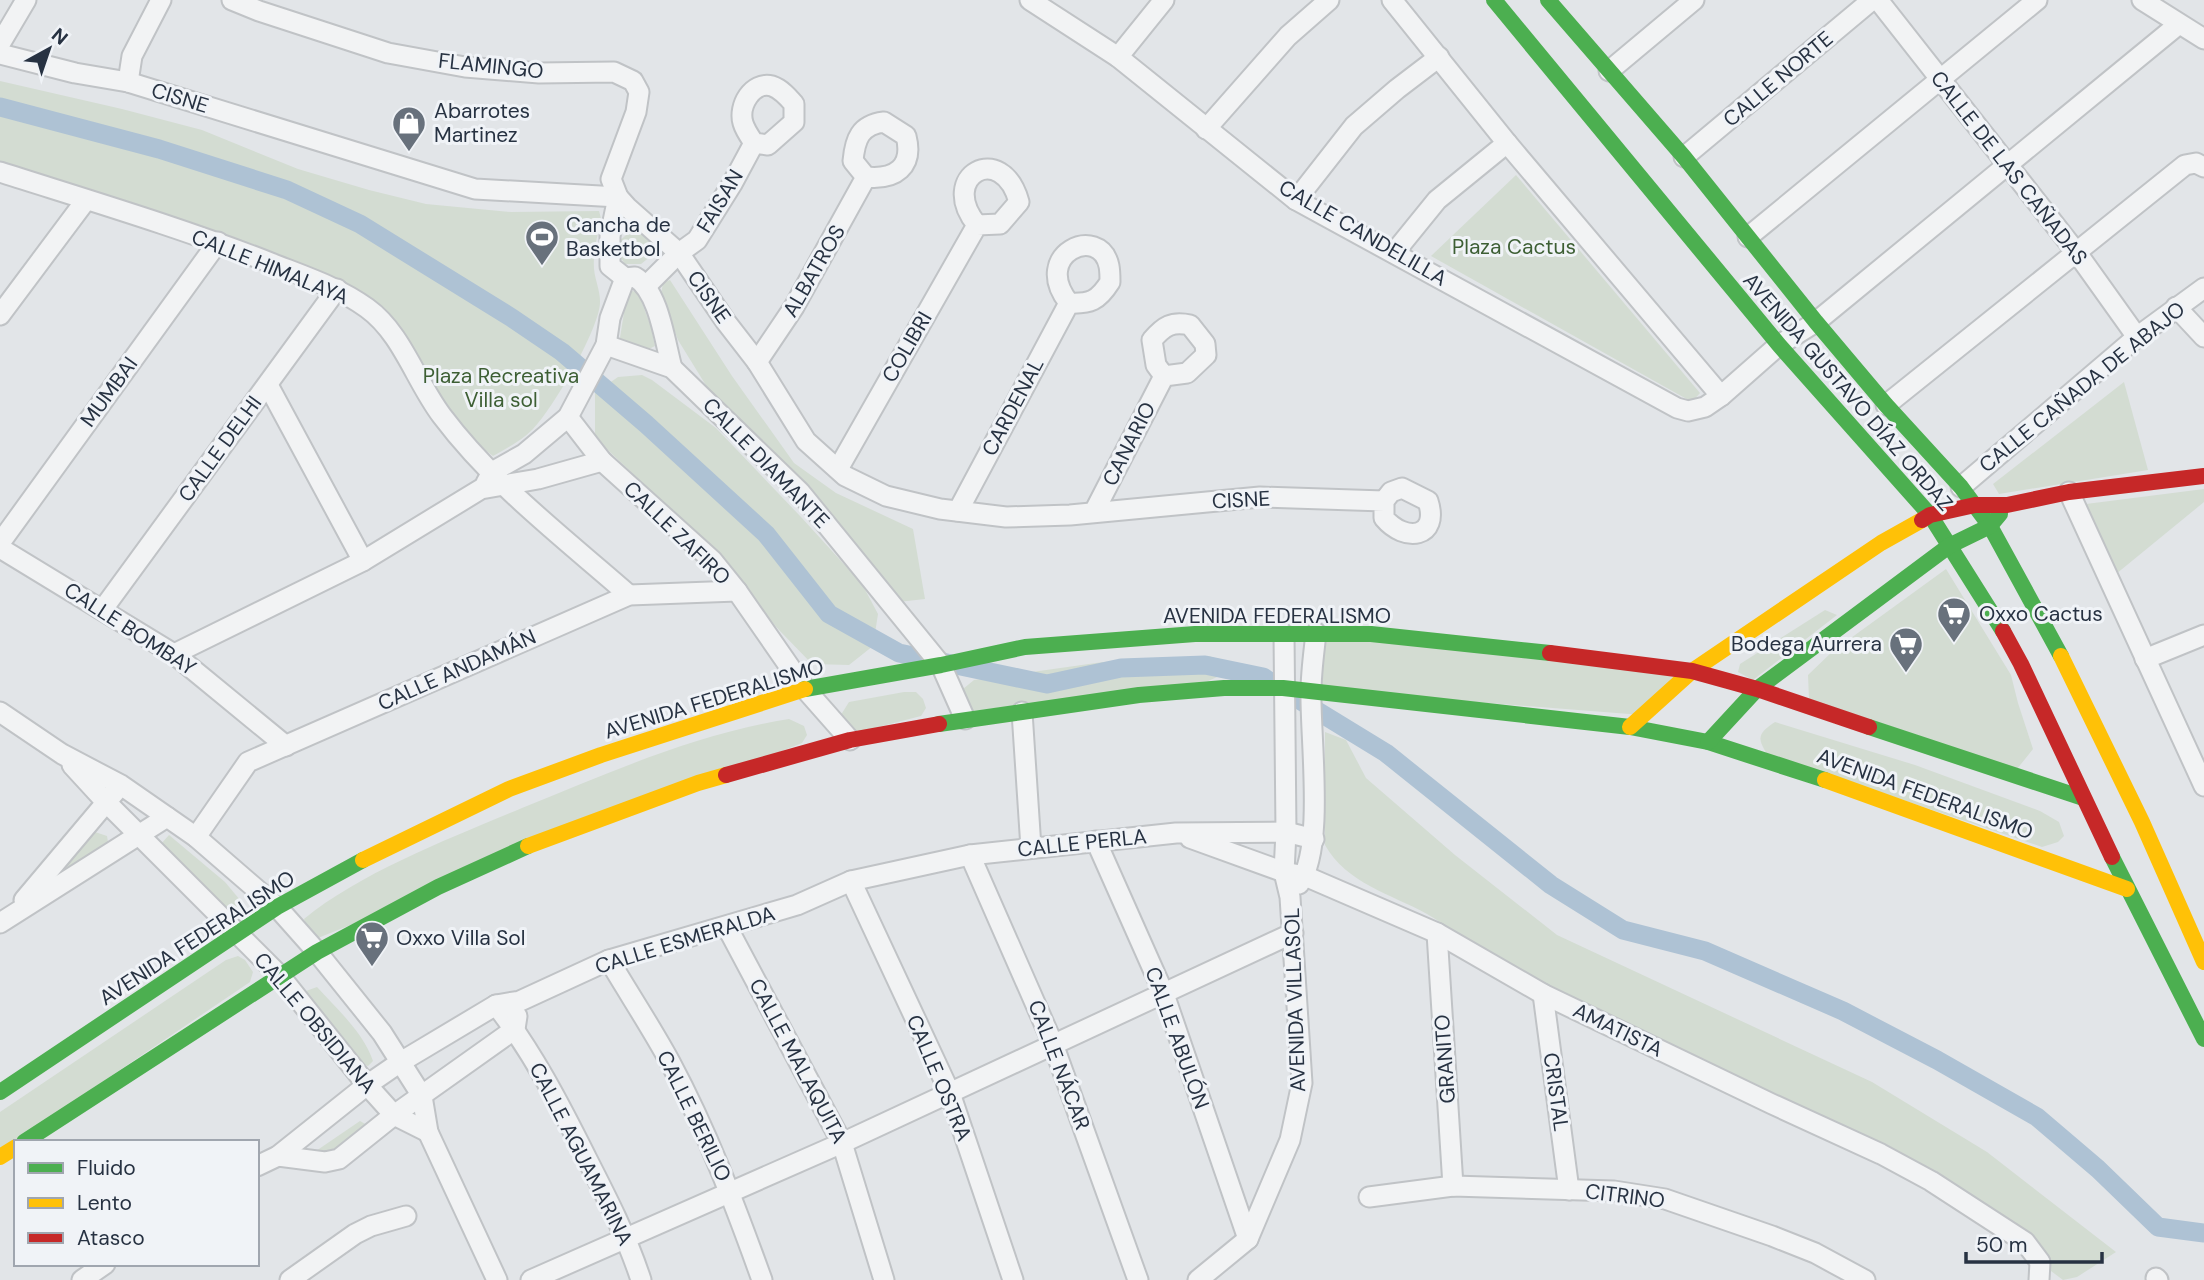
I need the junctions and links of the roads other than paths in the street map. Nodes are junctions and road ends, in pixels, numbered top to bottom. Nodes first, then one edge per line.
1 (26, 0) edge
2 (161, 0) edge
3 (232, 0) edge
4 (1030, 0) edge
5 (1164, 0) edge
6 (1329, 0) edge
7 (1392, 0) edge
8 (1494, 0) edge
9 (1548, 0) edge
10 (1694, 0) edge
11 (1872, 0) edge
12 (1878, 0) edge
13 (2037, 0) edge
14 (2142, 0) edge
15 (2179, 24) junction
16 (2204, 39) edge
17 (0, 44) edge
18 (0, 54) edge
19 (1118, 57) junction
20 (1439, 57) junction
21 (1609, 71) junction
22 (1940, 81) junction
23 (128, 82) junction
24 (1206, 129) junction
25 (1507, 142) junction
26 (754, 143) dead end
27 (1684, 157) junction
28 (2008, 163) junction
29 (2204, 167) edge
30 (0, 172) edge
31 (866, 177) dead end
32 (618, 197) junction
33 (86, 200) junction
34 (1296, 200) junction
35 (977, 225) dead end
36 (1748, 237) junction
37 (218, 242) junction
38 (679, 253) junction
39 (1394, 253) junction
40 (2077, 253) junction
41 (625, 278) junction
42 (646, 286) junction
43 (2204, 288) edge
44 (337, 289) junction
45 (1069, 303) dead end
46 (2176, 307) junction
47 (0, 315) edge
48 (1816, 322) junction
49 (2137, 337) junction
50 (2204, 337) edge
51 (607, 345) junction
52 (1779, 345) junction
53 (757, 362) junction
54 (672, 368) junction
55 (1164, 376) dead end
56 (268, 385) junction
57 (1721, 396) junction
58 (1886, 405) junction
59 (568, 417) junction
60 (602, 461) junction
61 (838, 469) junction
62 (2204, 476) edge
63 (498, 479) junction
64 (1961, 487) junction
65 (2069, 492) junction
66 (1384, 501) dead end
67 (1975, 505) junction
68 (2007, 505) junction
69 (958, 512) junction
70 (1094, 512) junction
71 (1930, 515) junction
72 (1990, 526) junction
73 (0, 545) edge
74 (1949, 546) junction
75 (363, 561) junction
76 (737, 591) junction
77 (629, 595) junction
78 (103, 609) junction
79 (1316, 632) junction
80 (1284, 634) junction
81 (2204, 635) edge
82 (174, 654) junction
83 (2145, 659) junction
84 (941, 665) junction
85 (1692, 671) junction
86 (1283, 688) junction
87 (806, 689) junction
88 (1311, 690) junction
89 (1757, 690) junction
90 (0, 712) edge
91 (1022, 712) junction
92 (965, 719) junction
93 (1630, 727) junction
94 (850, 740) junction
95 (1708, 742) junction
96 (286, 746) junction
97 (2197, 752) edge
98 (62, 754) junction
99 (121, 785) junction
100 (2204, 786) edge
101 (2084, 798) junction
102 (106, 802) junction
103 (167, 817) junction
104 (1286, 832) junction
105 (1176, 833) junction
106 (140, 835) junction
107 (196, 837) junction
108 (1314, 839) junction
109 (1096, 841) junction
110 (1031, 848) junction
111 (970, 855) junction
112 (1284, 872) junction
113 (1305, 876) junction
114 (851, 881) junction
115 (2127, 889) junction
116 (1290, 897) junction
117 (277, 906) junction
118 (6, 919) edge
119 (727, 927) junction
120 (1293, 933) junction
121 (1437, 933) junction
122 (238, 934) junction
123 (317, 951) junction
124 (609, 960) junction
125 (2204, 962) edge
126 (280, 976) junction
127 (1164, 994) junction
128 (1543, 994) junction
129 (520, 1001) junction
130 (496, 1005) junction
131 (515, 1029) junction
132 (2204, 1039) edge
133 (1053, 1044) junction
134 (399, 1063) junction
135 (367, 1085) junction
136 (0, 1092) edge
137 (950, 1093) junction
138 (422, 1096) junction
139 (394, 1115) junction
140 (428, 1132) junction
141 (27, 1140) edge
142 (842, 1143) junction
143 (278, 1156) junction
144 (259, 1165) edge
145 (1453, 1186) junction
146 (1569, 1190) junction
147 (730, 1191) junction
148 (1369, 1197) dead end
149 (406, 1216) dead end
150 (627, 1238) junction
151 (1248, 1239) junction
152 (102, 1266) edge
153 (2039, 1271) edge
154 (82, 1280) edge
155 (290, 1280) edge
156 (497, 1280) edge
157 (531, 1280) edge
158 (641, 1280) edge
159 (762, 1280) edge
160 (884, 1280) edge
161 (1013, 1280) edge
162 (1139, 1280) edge
163 (1198, 1280) edge
164 (1865, 1280) edge

1 - 17 street
2 - 23 street
3 - 32 street, FLAMINGO
4 - 19 street, CALLE CANDELILLA
5 - 19 street
6 - 24 street
7 - 20 street
8 - 52 street, AVENIDA GUSTAVO DÍAZ ORDAZ
9 - 21 street, AVENIDA GUSTAVO DÍAZ ORDAZ
10 - 21 street
11 - 27 street, CALLE NORTE
12 - 22 street, CALLE DE LAS CAÑADAS
13 - 22 street
14 - 15 street
15 - 16 street
15 - 28 street, CALLE CANDELILLA
18 - 23 street, CISNE
19 - 24 street, CALLE CANDELILLA
20 - 25 street
20 - 34 street
21 - 27 street, AVENIDA GUSTAVO DÍAZ ORDAZ
22 - 28 street, CALLE DE LAS CAÑADAS
22 - 36 street
23 - 32 street, CISNE
24 - 34 street, CALLE CANDELILLA
25 - 39 street
25 - 57 street
26 - 38 street, FAISAN
27 - 36 street, AVENIDA GUSTAVO DÍAZ ORDAZ
28 - 40 street, CALLE DE LAS CAÑADAS
28 - 48 street, CALLE CANDELILLA
29 - 40 street
30 - 33 street, CALLE HIMALAYA
31 - 53 street, ALBATROS
32 - 38 street, CISNE
32 - 41 street
33 - 37 street, CALLE HIMALAYA
33 - 47 street
34 - 39 street, CALLE CANDELILLA
35 - 61 street, COLIBRI
36 - 48 street, AVENIDA GUSTAVO DÍAZ ORDAZ
37 - 44 street, CALLE HIMALAYA
37 - 73 street, MUMBAI
38 - 42 street, FAISAN
38 - 53 street, CISNE
39 - 57 street, CALLE CANDELILLA
40 - 49 street, CALLE DE LAS CAÑADAS
40 - 58 street
41 - 42 street
41 - 51 street
42 - 54 street
43 - 46 street, CALLE CAÑADA DE ABAJO
44 - 56 street, CALLE DELHI
44 - 63 street, CALLE HIMALAYA
45 - 69 street, CARDENAL
46 - 49 street, CALLE CAÑADA DE ABAJO
46 - 50 street
48 - 52 street, CALLE CANDELILLA
48 - 58 street, AVENIDA GUSTAVO DÍAZ ORDAZ
49 - 64 street, CALLE CAÑADA DE ABAJO
51 - 54 street, CALLE DIAMANTE
51 - 59 street
52 - 57 street, CALLE CANDELILLA
52 - 71 street, AVENIDA GUSTAVO DÍAZ ORDAZ
53 - 61 street, CISNE
54 - 84 street, CALLE DIAMANTE
55 - 70 street, CANARIO
56 - 75 street
56 - 78 street, CALLE DELHI
58 - 64 street, AVENIDA GUSTAVO DÍAZ ORDAZ
59 - 60 street, CALLE ZAFIRO
59 - 63 street
60 - 63 street
60 - 76 street, CALLE ZAFIRO
61 - 69 street, CISNE
62 - 65 street
63 - 75 street
63 - 77 street, CALLE HIMALAYA
64 - 67 street, AVENIDA GUSTAVO DÍAZ ORDAZ
65 - 68 street
65 - 83 street
66 - 70 street, CISNE
67 - 68 street
67 - 71 street
67 - 72 street, AVENIDA GUSTAVO DÍAZ ORDAZ
68 - 72 street
69 - 70 street, CISNE
71 - 74 street, AVENIDA GUSTAVO DÍAZ ORDAZ
71 - 85 street
72 - 74 street
72 - 125 street, AVENIDA GUSTAVO DÍAZ ORDAZ
73 - 78 street, CALLE BOMBAY
74 - 89 street
74 - 101 street, AVENIDA GUSTAVO DÍAZ ORDAZ
75 - 82 street
76 - 77 street
76 - 87 street, CALLE ZAFIRO
77 - 96 street, CALLE ANDAMÁN
78 - 82 street, CALLE BOMBAY
79 - 80 street, AVENIDA FEDERALISMO
79 - 85 street, AVENIDA FEDERALISMO
79 - 88 street, AVENIDA VILLASOL
80 - 84 street, AVENIDA FEDERALISMO
80 - 86 street, AVENIDA VILLASOL
81 - 83 street
82 - 96 street, CALLE BOMBAY
83 - 97 street
84 - 87 street, AVENIDA FEDERALISMO
84 - 92 street, CALLE DIAMANTE
85 - 89 street, AVENIDA FEDERALISMO
85 - 93 street
86 - 88 street, AVENIDA FEDERALISMO
86 - 91 street, AVENIDA FEDERALISMO
86 - 104 street, AVENIDA VILLASOL
87 - 94 street, CALLE ZAFIRO
87 - 117 street, AVENIDA FEDERALISMO
88 - 93 street, AVENIDA FEDERALISMO
88 - 108 street, AVENIDA VILLASOL
89 - 95 street
89 - 101 street, AVENIDA FEDERALISMO
90 - 98 street, CALLE OBSIDIANA
91 - 92 street, AVENIDA FEDERALISMO
91 - 110 street
92 - 94 street, AVENIDA FEDERALISMO
93 - 95 street, AVENIDA FEDERALISMO
94 - 123 street, AVENIDA FEDERALISMO
95 - 115 street, AVENIDA FEDERALISMO
96 - 107 street, CALLE ANDAMÁN
97 - 100 street
98 - 99 street, CALLE OBSIDIANA
98 - 102 street, CALLE OBSIDIANA
99 - 102 street
99 - 103 street, CALLE OBSIDIANA
101 - 115 street, AVENIDA GUSTAVO DÍAZ ORDAZ
102 - 106 street, CALLE OBSIDIANA
102 - 118 street
103 - 106 street
103 - 107 street, CALLE OBSIDIANA
104 - 105 street, CALLE PERLA
104 - 108 street, CALLE PERLA
104 - 112 street, AVENIDA VILLASOL
105 - 109 street, CALLE PERLA
105 - 112 street, AMATISTA
106 - 118 street
106 - 122 street, CALLE OBSIDIANA
107 - 117 street, CALLE OBSIDIANA
108 - 113 street, AVENIDA VILLASOL
109 - 110 street, CALLE PERLA
109 - 127 street, CALLE ABULÓN
110 - 111 street, CALLE PERLA
111 - 114 street, CALLE PERLA
111 - 133 street, CALLE NÁCAR
112 - 113 street, AMATISTA
112 - 116 street, AVENIDA VILLASOL
113 - 116 street, AVENIDA VILLASOL
113 - 121 street, AMATISTA
114 - 119 street, CALLE ESMERALDA
114 - 137 street, CALLE OSTRA
115 - 132 street, AVENIDA GUSTAVO DÍAZ ORDAZ
116 - 120 street, AVENIDA VILLASOL
117 - 122 street, AVENIDA FEDERALISMO
117 - 123 street, CALLE OBSIDIANA
119 - 124 street, CALLE ESMERALDA
119 - 142 street, CALLE MALAQUITA
120 - 127 street
120 - 151 street, AVENIDA VILLASOL
121 - 128 street, AMATISTA
121 - 145 street, GRANITO
122 - 126 street, CALLE OBSIDIANA
122 - 136 street, AVENIDA FEDERALISMO
123 - 126 street, AVENIDA FEDERALISMO
123 - 134 street, CALLE OBSIDIANA
124 - 129 street, CALLE ESMERALDA
124 - 147 street, CALLE BERILIO
126 - 135 street, CALLE OBSIDIANA
126 - 141 street, AVENIDA FEDERALISMO
127 - 133 street
127 - 151 street, CALLE ABULÓN
128 - 146 street, CRISTAL
128 - 153 street, AMATISTA
129 - 130 street, CALLE ESMERALDA
129 - 131 street
130 - 131 street, CALLE AGUAMARINA
130 - 134 street, CALLE ESMERALDA
131 - 138 street
131 - 150 street, CALLE AGUAMARINA
133 - 137 street
133 - 162 street, CALLE NÁCAR
134 - 135 street, CALLE ESMERALDA
134 - 138 street, CALLE OBSIDIANA
135 - 139 street, CALLE OBSIDIANA
135 - 143 street, CALLE ESMERALDA
137 - 142 street
137 - 161 street, CALLE OSTRA
138 - 139 street
138 - 140 street, CALLE OBSIDIANA
139 - 140 street, CALLE OBSIDIANA
139 - 143 street
140 - 156 street, CALLE OBSIDIANA
142 - 147 street
142 - 160 street, CALLE MALAQUITA
143 - 144 street, CALLE ESMERALDA
145 - 146 street, CITRINO
145 - 148 street, CITRINO
146 - 164 street, CITRINO
147 - 150 street
147 - 159 street, CALLE BERILIO
149 - 155 street
150 - 157 street
150 - 158 street, CALLE AGUAMARINA
151 - 163 street, AVENIDA VILLASOL
152 - 154 street

